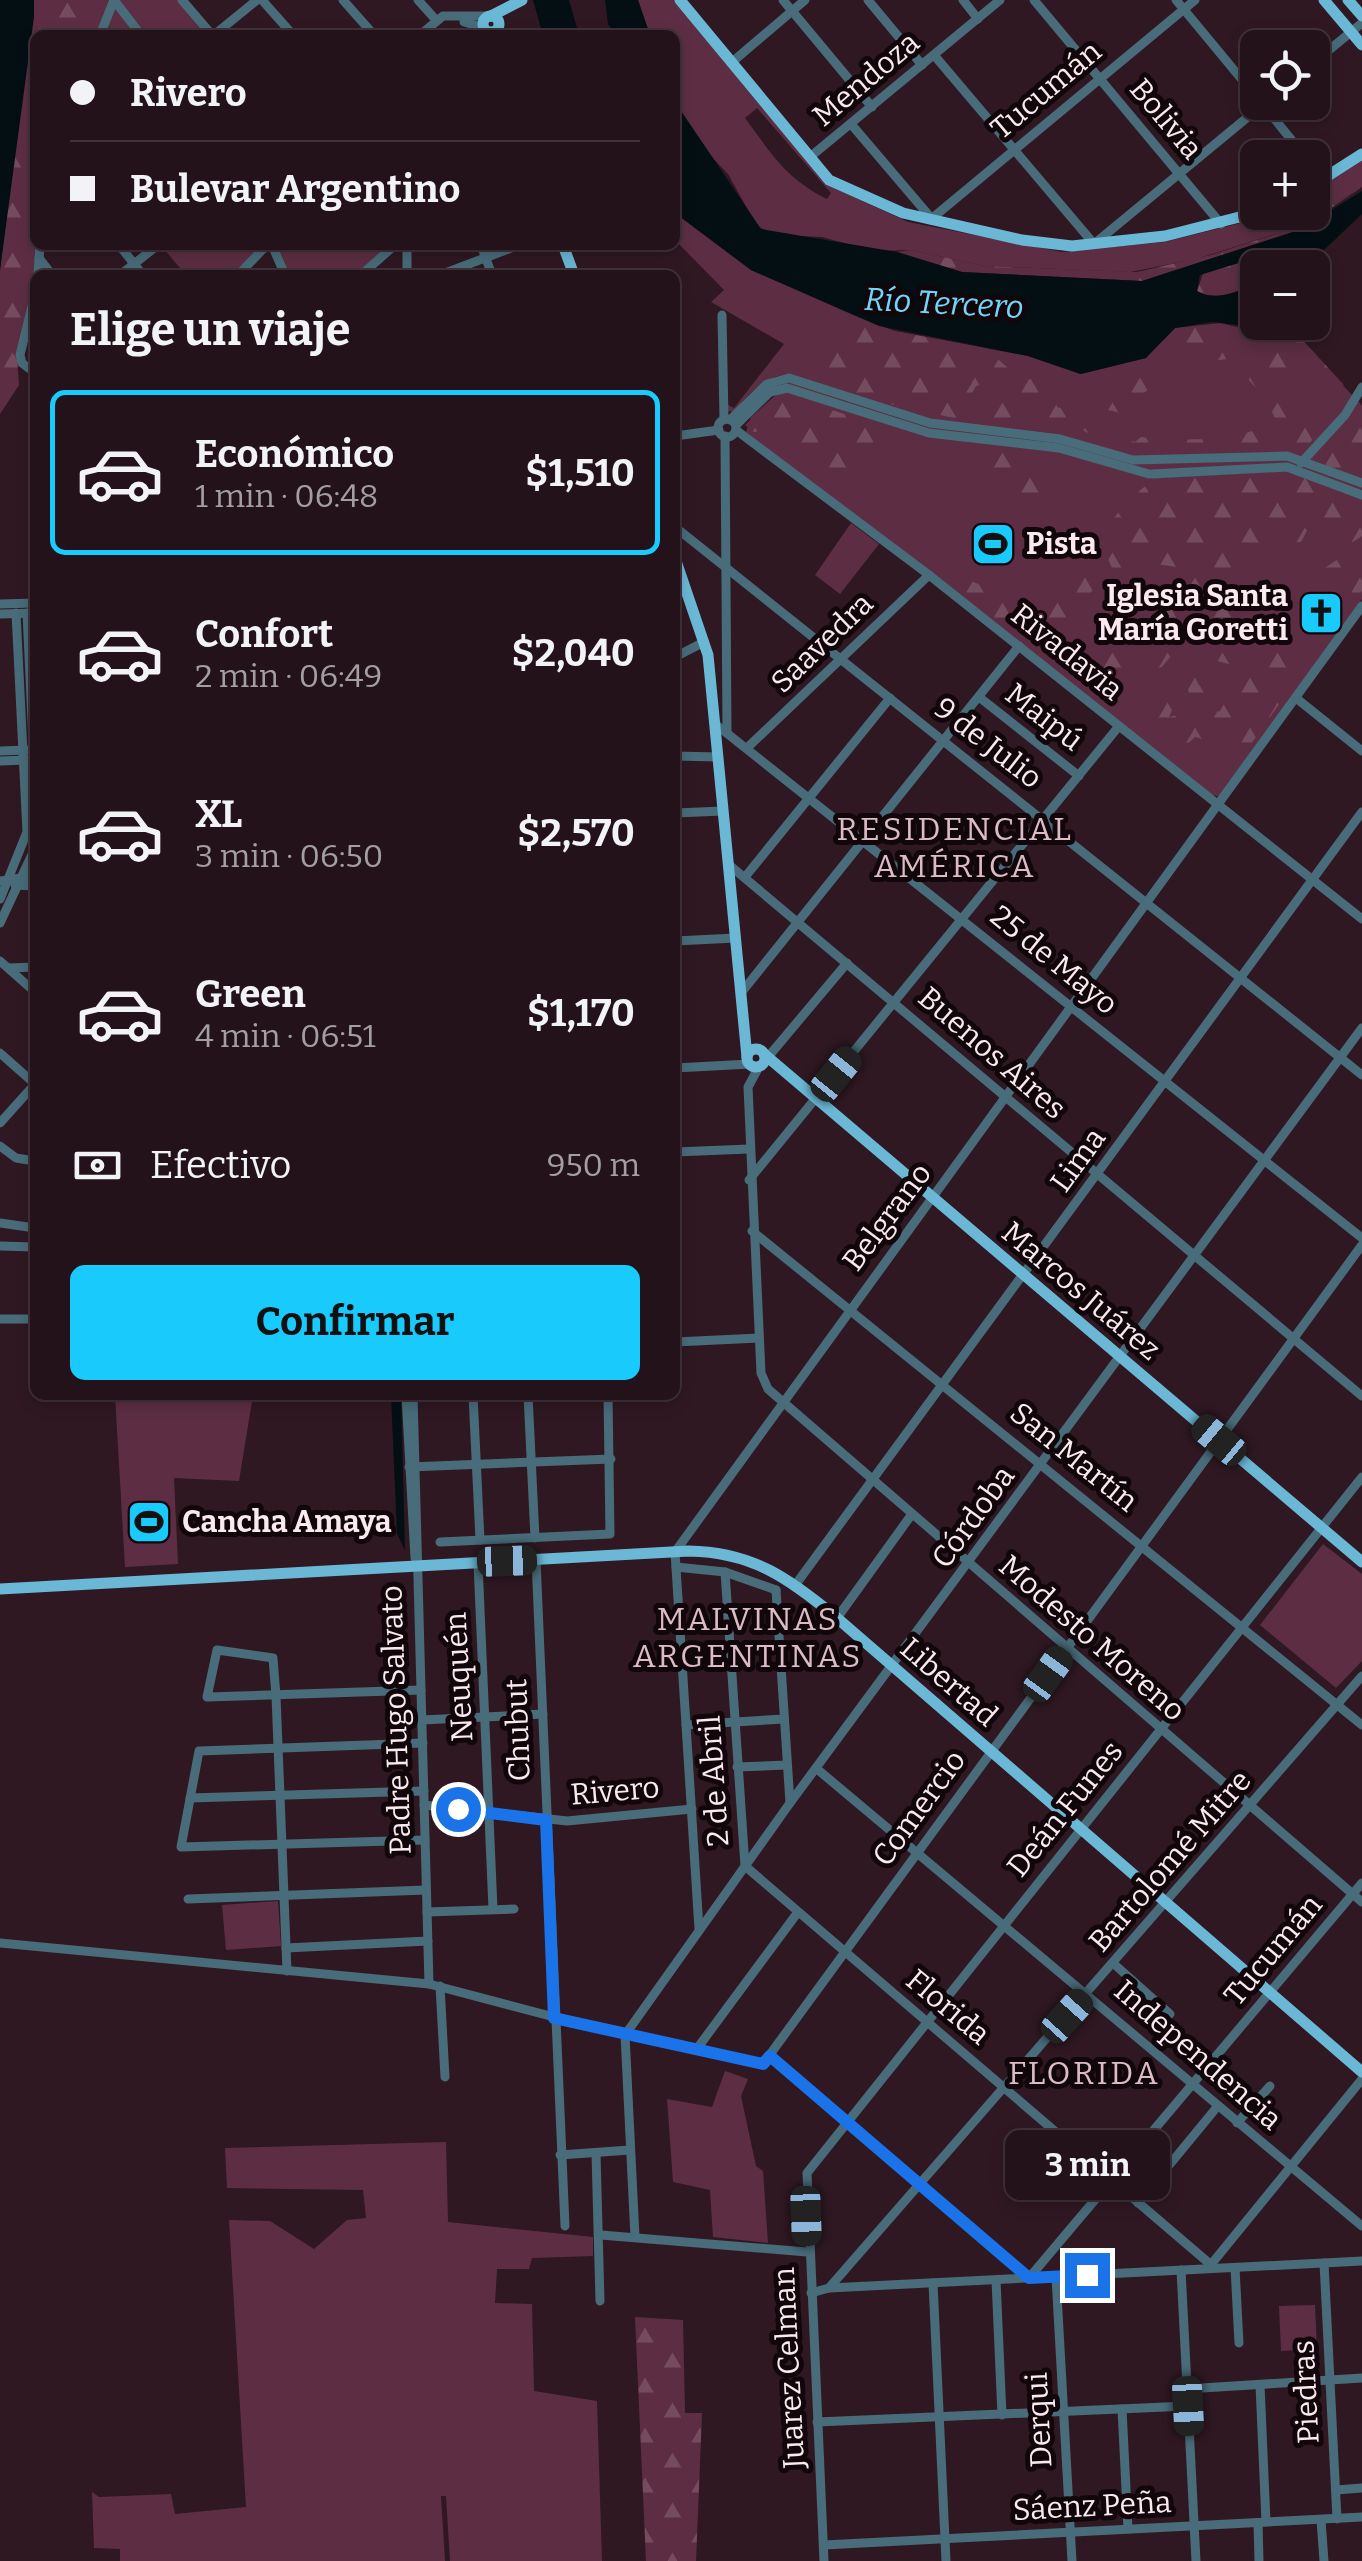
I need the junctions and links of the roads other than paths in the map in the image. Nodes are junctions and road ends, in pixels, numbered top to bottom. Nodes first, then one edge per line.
1 (114, 0) edge
2 (182, 0) edge
3 (260, 0) edge
4 (343, 0) edge
5 (418, 0) edge
6 (680, 0) edge
7 (689, 0) edge
8 (783, 0) edge
9 (805, 0) edge
10 (868, 0) edge
11 (963, 0) edge
12 (1000, 0) edge
13 (1034, 0) edge
14 (1176, 0) edge
15 (1195, 0) edge
16 (1324, 0) edge
17 (1348, 0) edge
18 (516, 3) edge
19 (1184, 9) junction
20 (792, 11) junction
21 (695, 18) junction
22 (978, 18) junction
23 (436, 20) junction
24 (1362, 20) edge
25 (492, 26) edge
26 (102, 30) edge
27 (137, 30) edge
28 (209, 30) edge
29 (220, 30) edge
30 (288, 30) edge
31 (370, 30) edge
32 (425, 30) edge
33 (1351, 32) junction
34 (1362, 45) edge
35 (1330, 49) edge
36 (934, 55) junction
37 (731, 62) junction
38 (922, 65) junction
39 (1240, 76) edge
40 (1100, 78) junction
41 (872, 106) junction
42 (1242, 120) edge
43 (1276, 120) edge
44 (851, 124) junction
45 (1292, 140) edge
46 (1016, 148) junction
47 (1362, 154) edge
48 (810, 157) junction
49 (1180, 174) junction
50 (1330, 175) edge
51 (1240, 218) edge
52 (931, 219) junction
53 (1221, 224) junction
54 (1094, 244) junction
55 (40, 250) edge
56 (123, 250) edge
57 (152, 250) edge
58 (265, 250) edge
59 (388, 250) edge
60 (483, 250) edge
61 (506, 250) edge
62 (40, 258) junction
63 (486, 258) junction
64 (134, 264) junction
65 (39, 270) edge
66 (48, 270) edge
67 (126, 270) edge
68 (139, 270) edge
69 (243, 270) edge
70 (366, 270) edge
71 (454, 270) edge
72 (490, 270) edge
73 (30, 313) edge
74 (722, 315) dead end
75 (30, 369) edge
76 (1360, 395) edge
77 (728, 427) junction
78 (949, 430) junction
79 (680, 435) edge
80 (1151, 462) junction
81 (1300, 464) junction
82 (1150, 474) junction
83 (1362, 483) edge
84 (1362, 494) edge
85 (680, 531) edge
86 (725, 565) junction
87 (680, 572) edge
88 (929, 574) junction
89 (30, 603) edge
90 (0, 604) edge
91 (1362, 606) edge
92 (26, 613) edge
93 (0, 614) edge
94 (704, 642) junction
95 (1019, 646) junction
96 (680, 654) edge
97 (842, 659) junction
98 (890, 698) junction
99 (978, 698) junction
100 (1296, 698) junction
101 (714, 723) junction
102 (1119, 726) junction
103 (727, 732) junction
104 (944, 741) junction
105 (748, 747) junction
106 (0, 751) edge
107 (1362, 751) edge
108 (30, 755) edge
109 (680, 756) edge
110 (718, 757) junction
111 (0, 761) edge
112 (1079, 776) junction
113 (810, 798) junction
114 (1218, 805) junction
115 (723, 811) junction
116 (1362, 812) edge
117 (680, 813) edge
118 (1046, 819) junction
119 (863, 840) junction
120 (30, 859) edge
121 (728, 864) junction
122 (22, 876) junction
123 (30, 876) edge
124 (745, 877) junction
125 (1312, 880) junction
126 (8, 883) edge
127 (0, 899) edge
128 (1146, 903) junction
129 (1362, 919) edge
130 (963, 920) junction
131 (798, 922) junction
132 (0, 923) edge
133 (736, 938) junction
134 (680, 941) edge
135 (847, 963) junction
136 (3, 965) edge
137 (30, 967) edge
138 (1242, 980) junction
139 (30, 988) edge
140 (741, 993) junction
141 (895, 1003) junction
142 (1073, 1007) junction
143 (1362, 1028) edge
144 (0, 1053) edge
145 (1340, 1058) junction
146 (759, 1059) junction
147 (680, 1067) edge
148 (1362, 1075) edge
149 (30, 1080) edge
150 (1166, 1082) junction
151 (30, 1090) edge
152 (1006, 1097) junction
153 (816, 1098) junction
154 (0, 1123) edge
155 (0, 1146) edge
156 (749, 1149) junction
157 (680, 1152) edge
158 (1263, 1160) junction
159 (30, 1161) edge
160 (1098, 1176) junction
161 (749, 1180) junction
162 (933, 1197) junction
163 (0, 1223) edge
164 (30, 1227) edge
165 (752, 1231) junction
166 (1362, 1241) edge
167 (0, 1246) edge
168 (30, 1246) edge
169 (1195, 1257) junction
170 (1024, 1276) junction
171 (850, 1308) junction
172 (30, 1318) edge
173 (0, 1319) edge
174 (758, 1338) junction
175 (1293, 1339) junction
176 (680, 1342) edge
177 (1122, 1358) junction
178 (945, 1384) junction
179 (1362, 1396) edge
180 (409, 1400) edge
181 (472, 1400) edge
182 (528, 1400) edge
183 (608, 1400) edge
184 (782, 1401) junction
185 (1219, 1440) junction
186 (611, 1459) junction
187 (532, 1462) junction
188 (1042, 1463) junction
189 (476, 1464) junction
190 (412, 1467) junction
191 (1362, 1476) edge
192 (874, 1481) junction
193 (912, 1514) junction
194 (1322, 1527) junction
195 (535, 1538) junction
196 (480, 1540) junction
197 (1338, 1541) junction
198 (440, 1542) dead end
199 (1308, 1544) junction
200 (1142, 1546) junction
201 (675, 1552) junction
202 (536, 1560) junction
203 (1362, 1562) edge
204 (478, 1563) junction
205 (970, 1564) junction
206 (416, 1566) junction
207 (676, 1567) junction
208 (725, 1572) junction
209 (794, 1583) junction
210 (0, 1588) edge
211 (776, 1590) junction
212 (837, 1618) junction
213 (1243, 1628) junction
214 (1067, 1648) junction
215 (893, 1668) junction
216 (1362, 1676) edge
217 (421, 1690) junction
218 (276, 1696) junction
219 (1338, 1704) junction
220 (543, 1714) junction
221 (486, 1717) junction
222 (784, 1719) junction
223 (422, 1720) junction
224 (734, 1722) junction
225 (686, 1725) junction
226 (1362, 1725) edge
227 (1160, 1730) junction
228 (422, 1744) junction
229 (278, 1749) junction
230 (991, 1752) junction
231 (787, 1765) junction
232 (738, 1767) junction
233 (817, 1769) junction
234 (424, 1791) junction
235 (279, 1794) junction
236 (190, 1798) junction
237 (790, 1803) junction
238 (424, 1805) junction
239 (1249, 1807) junction
240 (692, 1809) junction
241 (491, 1813) junction
242 (546, 1820) junction
243 (1081, 1830) junction
244 (425, 1840) junction
245 (281, 1843) junction
246 (918, 1852) junction
247 (745, 1866) junction
248 (1362, 1883) edge
249 (426, 1890) junction
250 (1353, 1894) junction
251 (284, 1895) junction
252 (188, 1899) dead end
253 (1362, 1902) edge
254 (1166, 1904) junction
255 (514, 1908) dead end
256 (493, 1909) junction
257 (427, 1912) junction
258 (798, 1912) junction
259 (1005, 1924) junction
260 (699, 1929) junction
261 (428, 1941) junction
262 (0, 1943) edge
263 (286, 1948) junction
264 (844, 1953) junction
265 (1114, 1964) junction
266 (288, 1971) junction
267 (429, 1984) junction
268 (440, 1986) junction
269 (1088, 1992) junction
270 (1270, 1993) junction
271 (1170, 2014) dead end
272 (554, 2018) junction
273 (927, 2021) junction
274 (625, 2034) junction
275 (696, 2050) junction
276 (768, 2059) junction
277 (1362, 2072) edge
278 (445, 2077) dead end
279 (1362, 2079) edge
280 (1192, 2086) junction
281 (1270, 2086) dead end
282 (1003, 2088) junction
283 (1217, 2107) junction
284 (847, 2122) junction
285 (1237, 2124) junction
286 (630, 2150) junction
287 (596, 2154) junction
288 (560, 2155) junction
289 (1290, 2167) junction
290 (807, 2172) joint
291 (1112, 2181) junction
292 (919, 2184) junction
293 (1138, 2203) junction
294 (565, 2226) dead end
295 (1362, 2226) edge
296 (602, 2234) junction
297 (635, 2237) junction
298 (807, 2252) junction
299 (1362, 2261) edge
300 (1324, 2263) junction
301 (1209, 2267) junction
302 (1235, 2268) junction
303 (1181, 2270) junction
304 (1056, 2277) junction
305 (1029, 2278) junction
306 (996, 2280) junction
307 (933, 2283) junction
308 (829, 2288) junction
309 (811, 2293) junction
310 (600, 2301) dead end
311 (1239, 2343) dead end
312 (1362, 2378) edge
313 (1330, 2380) junction
314 (1260, 2385) junction
315 (1186, 2389) junction
316 (1188, 2406) junction
317 (1122, 2409) junction
318 (1064, 2412) junction
319 (1002, 2414) junction
320 (939, 2417) junction
321 (818, 2422) junction
322 (1362, 2488) edge
323 (1336, 2490) junction
324 (1362, 2518) edge
325 (1337, 2519) junction
326 (1321, 2520) junction
327 (1262, 2522) junction
328 (1194, 2526) junction
329 (1128, 2529) junction
330 (1070, 2532) junction
331 (945, 2538) junction
332 (824, 2545) junction
333 (824, 2561) edge
334 (946, 2561) edge
335 (1072, 2561) edge
336 (1196, 2561) edge
337 (1259, 2561) edge
338 (1324, 2561) edge

1 - 26 street
1 - 27 street
2 - 28 street
3 - 29 street
3 - 30 street
4 - 31 street
5 - 23 street
6 - 21 main road
7 - 21 main road
8 - 20 street
9 - 20 street
10 - 38 street
11 - 22 street
12 - 22 street, Mendoza
13 - 40 street, Bolivia
14 - 19 street
15 - 19 street, Tucumán
16 - 33 main road
17 - 24 main road
18 - 25 main road
19 - 39 street
19 - 40 street, Tucumán
20 - 37 street
20 - 41 street
21 - 37 main road
22 - 36 street, Mendoza
23 - 25 street
23 - 32 street
24 - 33 street
33 - 34 main road
33 - 35 street
36 - 38 street, Mendoza
36 - 46 street
37 - 48 main road
38 - 41 street, Mendoza
40 - 46 street, Tucumán
40 - 49 street, Bolivia
41 - 44 street, Mendoza
42 - 49 street
43 - 45 street
44 - 48 street, Mendoza
44 - 52 street
46 - 52 street, Tucumán
46 - 54 street
47 - 50 main road
48 - 52 main road
49 - 53 street, Bolivia
49 - 54 street
51 - 53 main road
52 - 54 main road
53 - 54 main road
55 - 62 street
56 - 64 street
57 - 64 street
58 - 69 street
59 - 70 street
60 - 63 street
61 - 63 street
62 - 65 street
62 - 66 street
63 - 71 street
63 - 72 street
64 - 67 street
64 - 68 street
73 - 75 street
74 - 77 street
76 - 81 street
77 - 78 street
77 - 79 street
77 - 86 street
77 - 88 street, Rivadavia
78 - 80 street
78 - 82 street
80 - 81 street
80 - 82 street
81 - 82 street
81 - 83 street
81 - 84 street
85 - 86 street, 9 de Julio
86 - 97 street, 9 de Julio
86 - 103 street
87 - 94 main road, Marcos Juárez
88 - 95 street, Rivadavia
88 - 97 street, Saavedra
89 - 90 street
91 - 100 street, Belgrano
92 - 93 street
92 - 108 street
94 - 96 street
94 - 101 main road, Marcos Juárez
95 - 99 street
95 - 102 street, Rivadavia
97 - 98 street, 9 de Julio
97 - 105 street, Saavedra
98 - 104 street, 9 de Julio
98 - 113 street
99 - 104 street
99 - 112 street, Maipú
100 - 107 street
100 - 114 street, Belgrano
101 - 103 street, 25 de Mayo
101 - 110 main road, Marcos Juárez
102 - 112 street
102 - 114 street, Rivadavia
103 - 105 street, 25 de Mayo
104 - 118 street, 9 de Julio
104 - 119 street
105 - 113 street, 25 de Mayo
106 - 108 street
108 - 111 street
108 - 126 street
109 - 110 street
110 - 115 main road, Marcos Juárez
112 - 118 street
113 - 119 street, 25 de Mayo
113 - 124 street
114 - 125 street, Rivadavia
114 - 128 street, Belgrano
115 - 117 street
115 - 121 main road, Marcos Juárez
116 - 125 street, Lima
118 - 128 street, 9 de Julio
118 - 130 street
119 - 130 street, 25 de Mayo
119 - 131 street
120 - 122 street
121 - 124 street, Buenos Aires
121 - 133 main road, Marcos Juárez
122 - 123 street
122 - 126 street
124 - 131 street, Buenos Aires
125 - 129 street, Rivadavia
125 - 138 street, Lima
126 - 127 street
126 - 132 street
128 - 138 street, 9 de Julio
128 - 142 street, Belgrano
130 - 141 street
130 - 142 street, 25 de Mayo
131 - 135 street, Buenos Aires
131 - 140 street
133 - 134 street
133 - 140 main road, Marcos Juárez
135 - 141 street, Buenos Aires
135 - 146 street, Modesto Moreno
136 - 137 street
136 - 139 street
138 - 145 street, 9 de Julio
138 - 150 street, Lima
140 - 146 main road, Marcos Juárez
141 - 152 street, Buenos Aires
141 - 153 street
142 - 150 street, 25 de Mayo
142 - 152 street, Belgrano
143 - 145 street, Córdoba
144 - 149 street
145 - 148 street, 9 de Julio
145 - 158 street, Córdoba
146 - 147 street
146 - 153 main road, Marcos Juárez
146 - 156 street, Modesto Moreno
150 - 158 street, 25 de Mayo
150 - 160 street, Lima
151 - 154 street
152 - 160 street, Buenos Aires
152 - 162 street, Belgrano
153 - 161 street
153 - 162 main road, Marcos Juárez
155 - 159 street
156 - 157 street
156 - 161 street, Modesto Moreno
158 - 166 street, 25 de Mayo
158 - 169 street, Córdoba
160 - 169 street, Buenos Aires
160 - 170 street, Lima
161 - 165 street, Modesto Moreno
162 - 170 main road, Marcos Juárez
162 - 171 street, Belgrano
163 - 164 street
165 - 171 street, San Martín
165 - 174 street, Modesto Moreno
166 - 175 street, Comercio
167 - 168 street
169 - 175 street, Buenos Aires
169 - 177 street, Córdoba
170 - 177 main road, Marcos Juárez
170 - 178 street, Lima
171 - 178 street, San Martín
171 - 184 street, Belgrano
172 - 173 street
174 - 176 street
174 - 184 street, Modesto Moreno
175 - 179 street, Buenos Aires
175 - 185 street, Comercio
177 - 185 main road, Marcos Juárez
177 - 188 street, Córdoba
178 - 188 street, San Martín
178 - 192 street, Lima
180 - 190 street, Padre Hugo Salvato
181 - 189 street
182 - 187 street
183 - 186 street
184 - 192 street, Modesto Moreno
184 - 201 street, Belgrano
185 - 194 main road, Marcos Juárez
185 - 200 street, Comercio
186 - 187 street
186 - 195 street
187 - 189 street
187 - 195 street
188 - 200 street, San Martín
188 - 205 street, Córdoba
189 - 190 street
189 - 196 street
190 - 206 street, Padre Hugo Salvato
190 - 206 street, Padre Hugo Salvato
191 - 194 street, Deán Funes
192 - 193 street, Modesto Moreno
192 - 209 street, Lima
193 - 205 street, Modesto Moreno
193 - 212 street
194 - 197 main road, Marcos Juárez
194 - 199 street, Deán Funes
195 - 196 street
196 - 198 street
197 - 199 street
197 - 203 main road, Marcos Juárez
199 - 213 street, Deán Funes
200 - 213 street, San Martín
200 - 214 street, Comercio
201 - 202 main road, Libertad
201 - 207 street
201 - 209 main road, Libertad
202 - 204 main road, Libertad
202 - 220 street, Chubut
204 - 206 main road, Libertad
204 - 221 street, Neuquén
205 - 214 street, Modesto Moreno
205 - 215 street, Córdoba
206 - 210 main road, Libertad
206 - 217 street, Padre Hugo Salvato
207 - 208 street
207 - 225 street
208 - 211 street
208 - 224 street, 2 de Abril
209 - 211 street
209 - 212 main road, Libertad
211 - 222 street
212 - 215 main road, Libertad
213 - 219 street, San Martín
213 - 227 street, Deán Funes
214 - 227 street, Modesto Moreno
214 - 230 street, Comercio
215 - 230 main road, Libertad
215 - 233 street, Córdoba
216 - 219 street, Bartolomé Mitre
217 - 218 street
217 - 223 street, Padre Hugo Salvato
218 - 218 street
218 - 229 street
219 - 226 street, San Martín
219 - 239 street, Bartolomé Mitre
220 - 221 street
220 - 242 street, Chubut
221 - 223 street
221 - 241 street, Neuquén
222 - 224 street
222 - 231 street
223 - 228 street, Padre Hugo Salvato
224 - 225 street
224 - 232 street, 2 de Abril
225 - 240 street
227 - 239 street, Modesto Moreno
227 - 243 street, Deán Funes
228 - 229 street
228 - 234 street, Padre Hugo Salvato
229 - 235 street
229 - 236 street
230 - 243 main road, Libertad
230 - 246 street, Comercio
231 - 232 street
231 - 237 street
232 - 247 street, 2 de Abril
233 - 237 street, Córdoba
233 - 246 street, Independencia
234 - 235 street
234 - 238 street, Padre Hugo Salvato
235 - 236 street
235 - 245 street
236 - 245 street
237 - 247 street, Córdoba
238 - 241 street, Rivero
238 - 244 street, Padre Hugo Salvato
239 - 250 street, Modesto Moreno
239 - 254 street, Bartolomé Mitre
240 - 242 street, Rivero
240 - 260 street
241 - 242 street, Rivero
241 - 256 street, Neuquén
242 - 272 street, Chubut
243 - 254 main road, Libertad
243 - 259 street, Deán Funes
244 - 245 street
244 - 249 street, Padre Hugo Salvato
245 - 251 street
246 - 259 street, Independencia
246 - 264 street, Comercio
247 - 258 street, Florida
247 - 260 street, Córdoba
248 - 250 street, Tucumán
249 - 251 street
249 - 257 street, Padre Hugo Salvato
250 - 253 street, Modesto Moreno
250 - 270 street, Tucumán
251 - 252 street
251 - 263 street
254 - 265 street, Bartolomé Mitre
254 - 270 main road, Libertad
255 - 256 street
256 - 257 street
257 - 261 street, Padre Hugo Salvato
258 - 264 street, Florida
258 - 275 street
259 - 269 street, Independencia
259 - 273 street, Deán Funes
260 - 274 street, Córdoba
261 - 263 street
261 - 267 street, Padre Hugo Salvato
262 - 266 street
263 - 266 street
264 - 273 street, Florida
264 - 276 street, Comercio
265 - 269 street, Bartolomé Mitre
265 - 271 street
266 - 267 street
267 - 268 street
268 - 272 street
268 - 278 street
269 - 280 street, Independencia
269 - 282 street, Bartolomé Mitre
270 - 277 main road, Libertad
270 - 280 street, Tucumán
272 - 274 street
272 - 288 street, Chubut
273 - 282 street, Florida
273 - 284 street, Deán Funes
274 - 275 street
274 - 286 street
275 - 276 street
276 - 284 street
279 - 289 street
280 - 283 street, Independencia
280 - 291 street, Tucumán
281 - 285 street
282 - 291 street, Florida
282 - 292 street, Bartolomé Mitre
283 - 285 street, Independencia
283 - 293 street
284 - 290 street, Deán Funes
284 - 292 street
285 - 289 street, Independencia
286 - 287 street
286 - 297 street
287 - 288 street
287 - 296 street
288 - 294 street, Chubut
289 - 295 street, Independencia
289 - 301 street
290 - 298 street, Juarez Celman
291 - 293 street, Florida
291 - 305 street, Tucumán
292 - 305 street
292 - 308 street, Bartolomé Mitre
293 - 301 street, Florida
296 - 297 street
296 - 310 street
297 - 298 street
298 - 309 street, Juarez Celman
299 - 300 street
300 - 302 street
300 - 313 street, Piedras
301 - 302 street
301 - 303 street
302 - 311 street
303 - 304 street
303 - 315 street
304 - 305 street
304 - 318 street, Derqui
305 - 306 street
306 - 307 street
306 - 319 street
307 - 308 street
307 - 320 street
308 - 309 street
309 - 321 street, Juarez Celman
312 - 313 street
313 - 314 street
313 - 323 street, Piedras
314 - 315 street
314 - 327 street
315 - 316 street
316 - 317 street
316 - 328 street
317 - 318 street
317 - 329 street
318 - 319 street
318 - 330 street, Derqui
319 - 320 street
320 - 321 street
320 - 331 street
321 - 332 street, Juarez Celman
322 - 323 street
323 - 325 street, Piedras
324 - 325 street, Sáenz Peña
325 - 326 street, Sáenz Peña
326 - 327 street, Sáenz Peña
326 - 338 street
327 - 328 street, Sáenz Peña
327 - 337 street
328 - 329 street, Sáenz Peña
328 - 336 street
329 - 330 street, Sáenz Peña
330 - 331 street, Sáenz Peña
330 - 335 street, Derqui
331 - 332 street, Sáenz Peña
331 - 334 street
332 - 333 street, Juarez Celman

